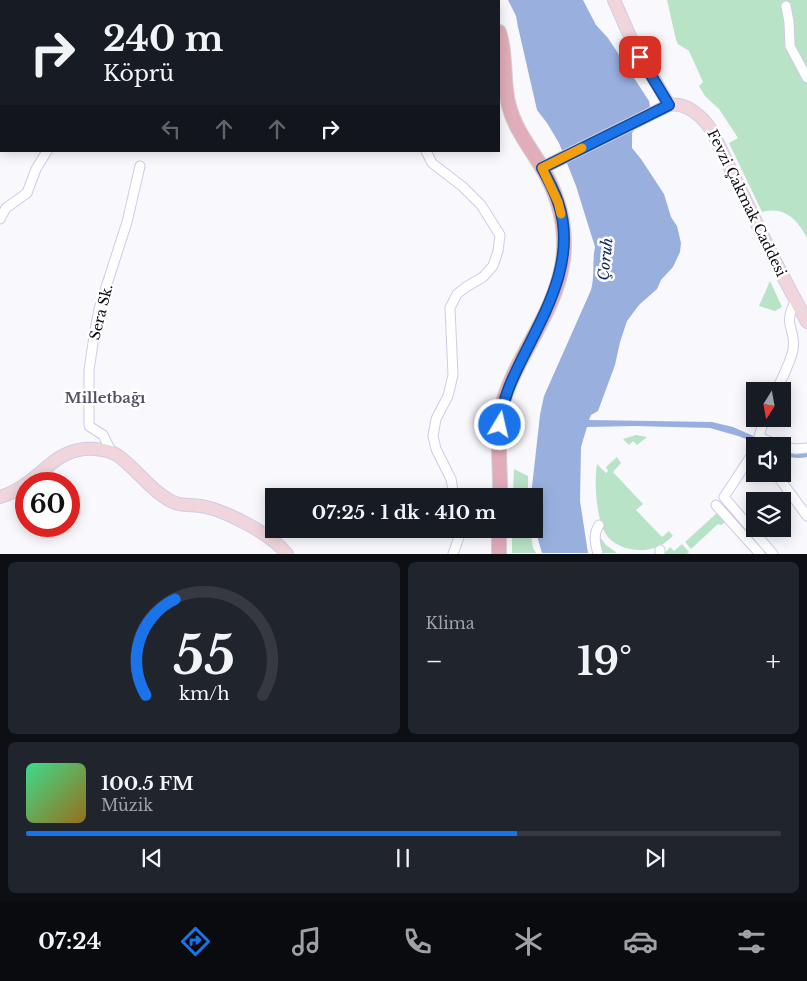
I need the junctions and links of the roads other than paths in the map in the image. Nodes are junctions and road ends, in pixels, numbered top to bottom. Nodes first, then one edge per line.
1 (614, 0) edge
2 (786, 6) dead end
3 (500, 37) edge
4 (807, 78) edge
5 (669, 105) junction
6 (46, 152) edge
7 (426, 152) edge
8 (140, 166) dead end
9 (542, 168) junction
10 (0, 219) edge
11 (796, 300) junction
12 (807, 322) edge
13 (780, 382) edge
14 (791, 448) edge
15 (807, 448) edge
16 (112, 453) junction
17 (746, 463) edge
18 (782, 482) edge
19 (453, 488) edge
20 (500, 488) edge
21 (0, 497) edge
22 (716, 505) dead end
23 (807, 516) edge
24 (598, 525) dead end
25 (459, 538) edge
26 (499, 538) edge
27 (287, 554) edge
28 (453, 554) edge
29 (499, 554) edge
30 (598, 554) edge
31 (760, 554) edge
32 (773, 554) edge

1 - 5 street
2 - 4 street
3 - 9 main road
5 - 9 street
5 - 11 street, Fevzi Çakmak Caddesi
6 - 10 street
7 - 19 street
8 - 16 street, Sera Sk.
9 - 20 main road
11 - 12 street, Fevzi Çakmak Caddesi
11 - 13 street
14 - 15 street
16 - 21 street
16 - 27 street
17 - 32 street
18 - 23 street
22 - 31 street
24 - 30 street
25 - 28 street
26 - 29 main road

